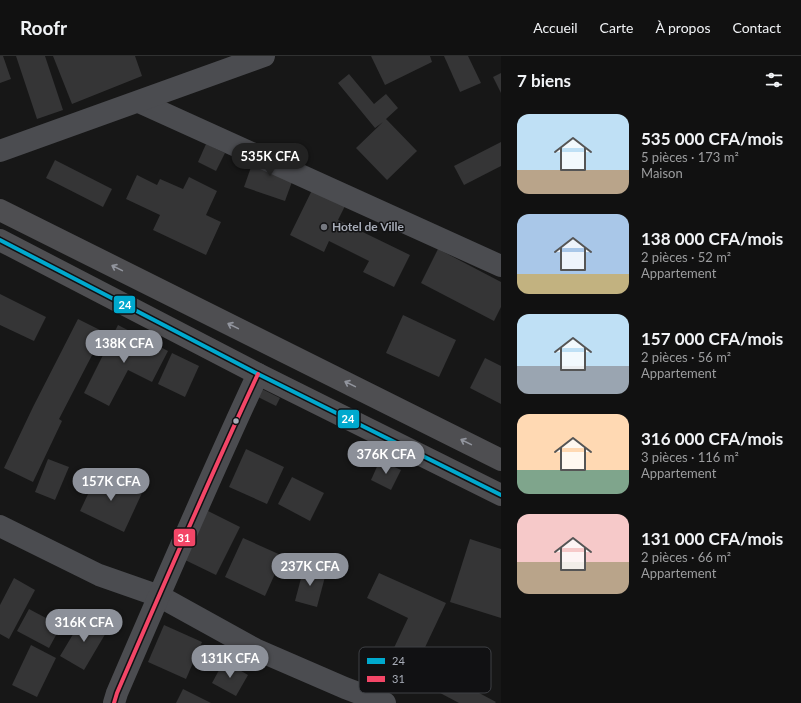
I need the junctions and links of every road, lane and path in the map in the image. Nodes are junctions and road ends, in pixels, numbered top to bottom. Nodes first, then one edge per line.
1 (264, 56) edge
2 (139, 102) junction
3 (0, 151) edge
4 (0, 210) edge
5 (0, 240) edge
6 (501, 266) edge
7 (258, 374) junction
8 (501, 460) edge
9 (501, 495) edge
10 (0, 526) edge
11 (159, 596) junction
12 (114, 703) edge
13 (385, 703) edge

1 - 2 street
2 - 3 street
2 - 6 street
8 -> 4 highway
5 - 7 highway
7 - 9 highway
7 - 11 street
10 - 11 street
11 - 12 street
11 - 13 street

